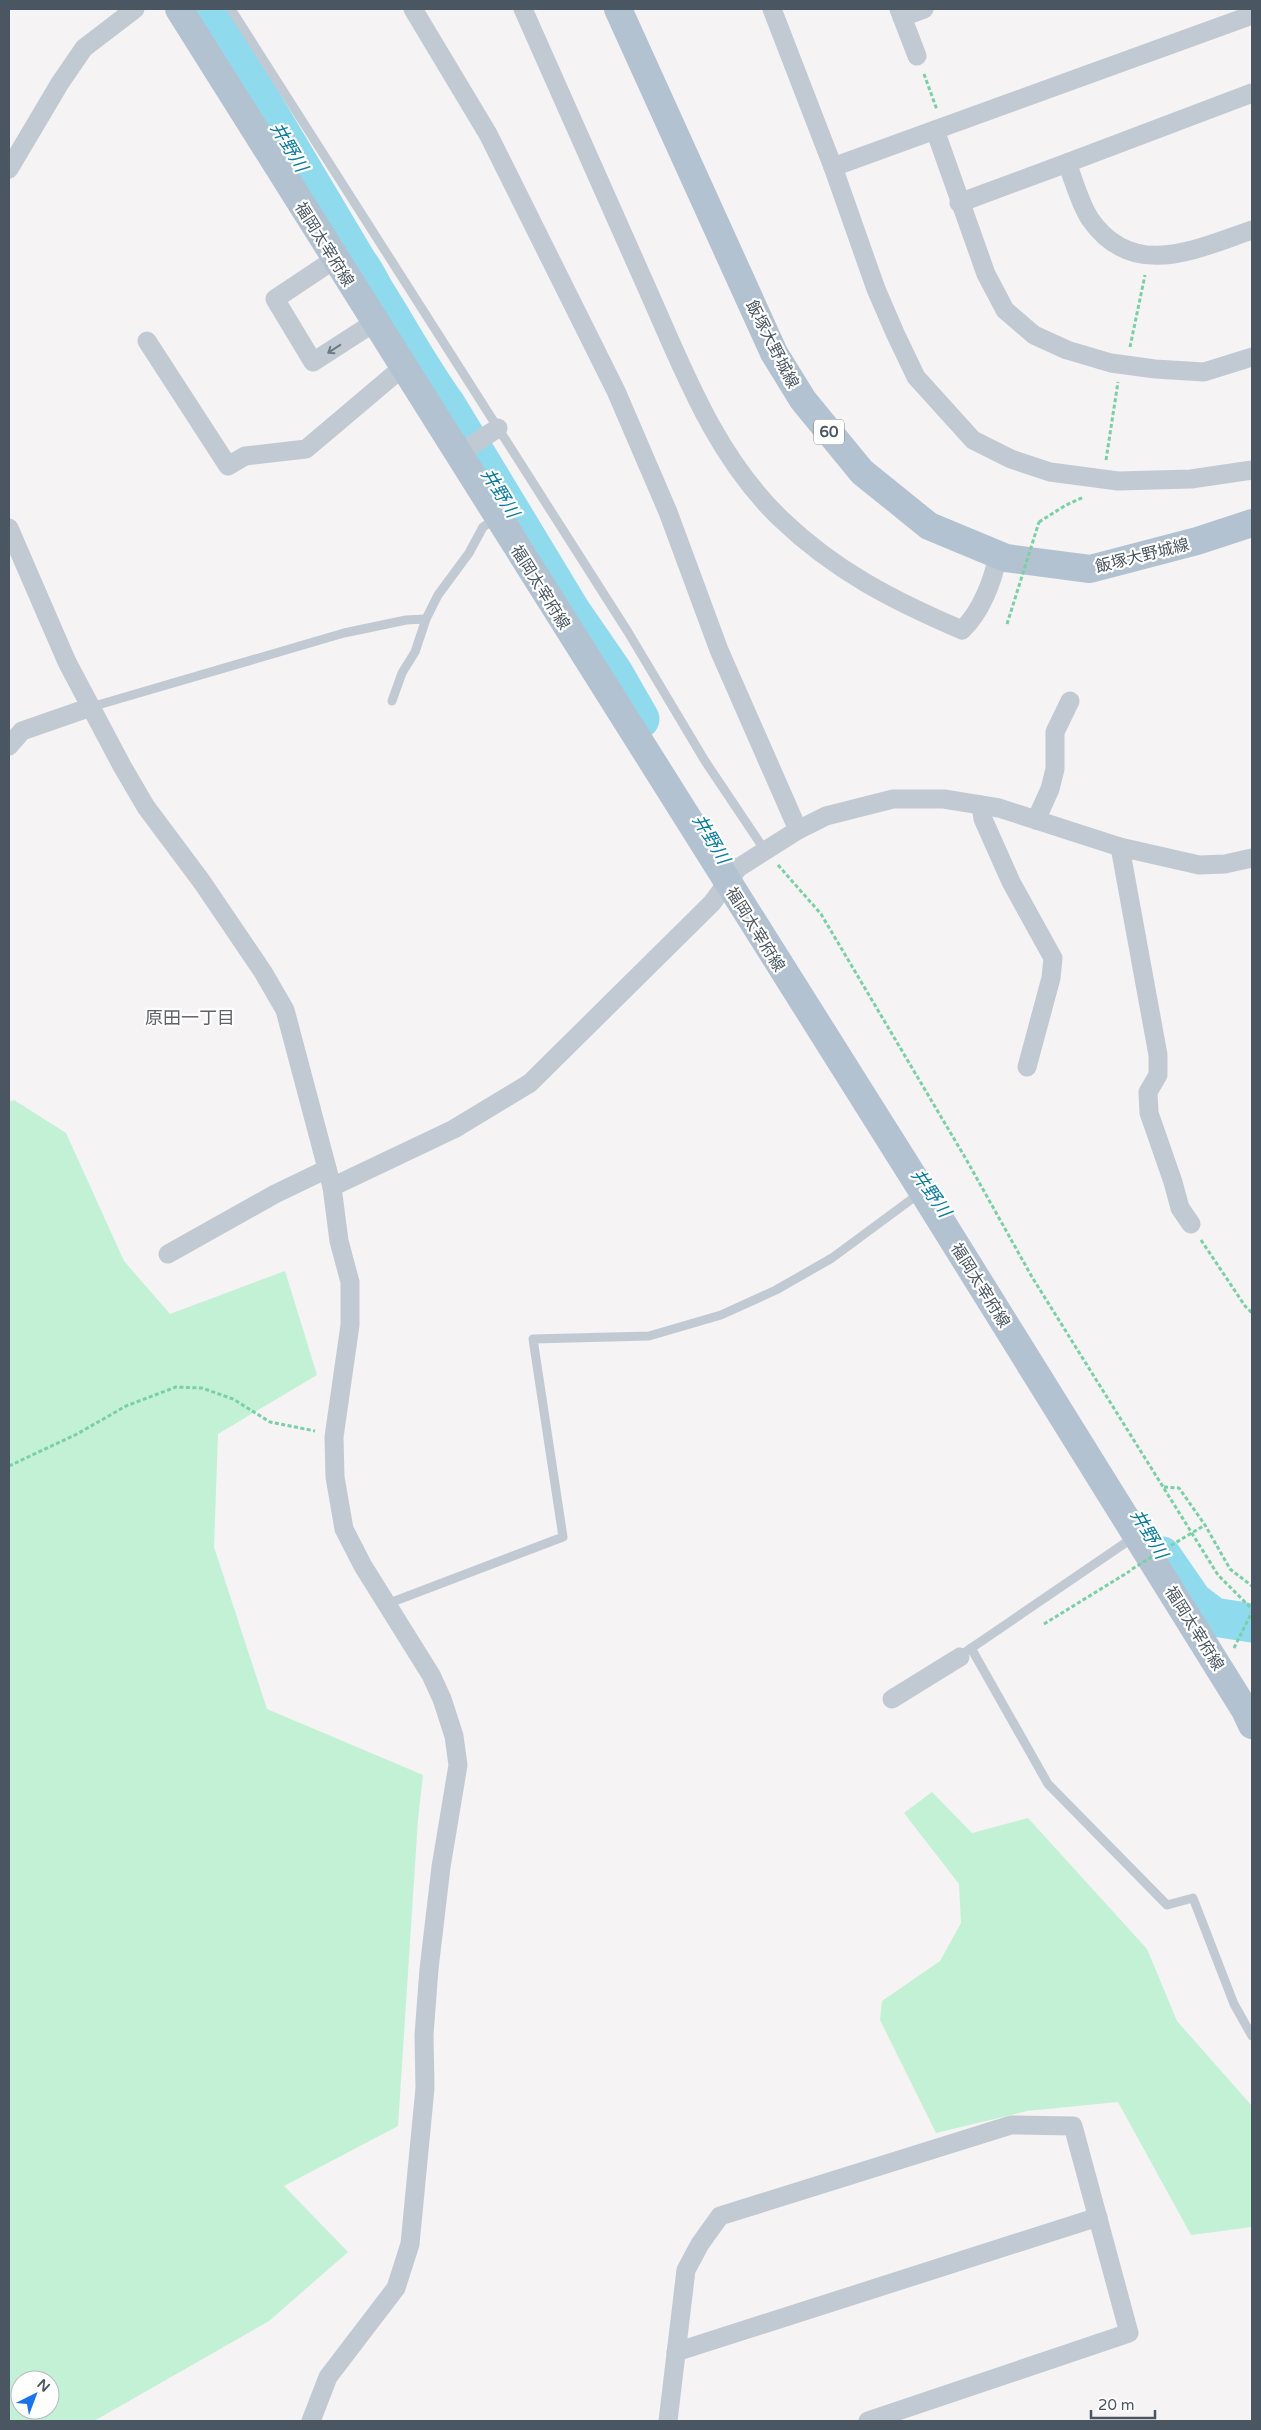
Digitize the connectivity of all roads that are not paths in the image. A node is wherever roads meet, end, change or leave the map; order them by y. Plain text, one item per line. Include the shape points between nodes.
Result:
1 (135, 9) edge
2 (178, 9) edge
3 (231, 9) edge
4 (413, 9) edge
5 (522, 9) edge
6 (618, 9) edge
7 (772, 9) edge
8 (924, 9) edge
9 (901, 13) edge
10 (1252, 15) edge
11 (917, 56) road end
12 (1252, 93) edge
13 (939, 129) junction
14 (1067, 163) junction
15 (833, 167) junction
16 (9, 169) edge
17 (960, 202) junction
18 (1252, 230) edge
19 (335, 259) junction
20 (375, 322) junction
21 (147, 341) dead end
22 (1252, 357) edge
23 (403, 367) junction
24 (498, 428) junction
25 (461, 452) junction
26 (1252, 470) edge
27 (498, 518) junction
28 (1252, 523) edge
29 (9, 528) edge
30 (998, 555) junction
31 (426, 619) junction
32 (392, 701) dead end
33 (1070, 701) dead end
34 (91, 707) junction
35 (9, 746) edge
36 (981, 805) junction
37 (1036, 820) junction
38 (798, 830) junction
39 (1120, 847) junction
40 (766, 852) junction
41 (1252, 858) edge
42 (727, 884) junction
43 (1028, 1068) dead end
44 (329, 1178) junction
45 (923, 1192) junction
46 (1191, 1224) road end
47 (168, 1254) dead end
48 (1137, 1536) junction
49 (387, 1604) junction
50 (965, 1652) junction
51 (892, 1699) dead end
52 (1252, 1724) edge
53 (1252, 2036) edge
54 (1098, 2217) junction
55 (676, 2352) junction
56 (311, 2421) edge
57 (668, 2421) edge
58 (868, 2421) edge

1 - 16 street via 84,48
2 - 19 main road, 福岡太宰府線
3 - 24 lane
4 - 38 street via 488,134 616,391 668,512 719,650
5 - 30 street via 708,423 753,488 779,518 859,581 962,630 971,621 994,574
6 - 30 main road, 飯塚大野城線 / 60 via 774,354 803,400 862,472 929,526
7 - 15 street
8 - 9 street
9 - 11 street
10 - 13 street
12 - 14 street
13 - 15 street
13 - 17 street
14 - 17 street
14 - 18 street via 1090,219 1113,244 1149,257 1186,253
15 - 26 street via 876,289 916,377 973,440 1011,459 1050,472 1118,481 1191,479
17 - 22 street via 986,274 1005,310 1034,335 1067,350 1124,365 1204,372
19 - 20 main road, 福岡太宰府線
20 -> 19 street via 313,362 275,299
20 - 23 main road, 福岡太宰府線
21 - 23 street via 228,466 245,456 306,449
23 - 25 main road, 福岡太宰府線
24 - 25 street
24 - 40 lane via 628,632 705,761
25 - 27 main road, 福岡太宰府線
27 - 31 lane via 483,527
27 - 42 main road, 福岡太宰府線
28 - 30 main road, 飯塚大野城線 / 60 via 1197,541 1090,568
29 - 34 street via 67,662
31 - 32 lane
31 - 34 lane via 344,633
33 - 37 street via 1055,732 1055,769 1050,790
34 - 35 street via 22,731
34 - 44 street via 146,807 202,882 285,1010
36 - 37 street
36 - 38 street via 944,799 893,799 826,816
36 - 43 street via 983,819 1011,882 1054,958
37 - 39 street
38 - 40 street
39 - 41 street via 1199,865
39 - 46 street via 1158,1055 1158,1074 1148,1092 1149,1113 1180,1208
40 - 42 street via 738,868
42 - 44 street via 712,903 530,1083 454,1129
42 - 45 main road, 福岡太宰府線
44 - 47 street via 275,1194
44 - 49 street via 339,1241 350,1282 350,1325 334,1437 336,1477 344,1529
45 - 48 main road, 福岡太宰府線
45 - 49 lane via 832,1258 776,1290 721,1315 649,1336 533,1339 563,1537
48 - 50 lane
48 - 52 main road, 福岡太宰府線
49 - 56 street via 431,1675 442,1699 454,1736 458,1766 441,1867 429,1970 424,2035 425,2088 410,2244 396,2288 328,2377
50 - 51 street
50 - 53 lane via 1048,1784 1167,1905 1193,1898 1234,2004
54 - 55 street
54 - 55 street via 1073,2126 1011,2125 720,2216 686,2270
54 - 58 street via 1129,2333
55 - 57 street

